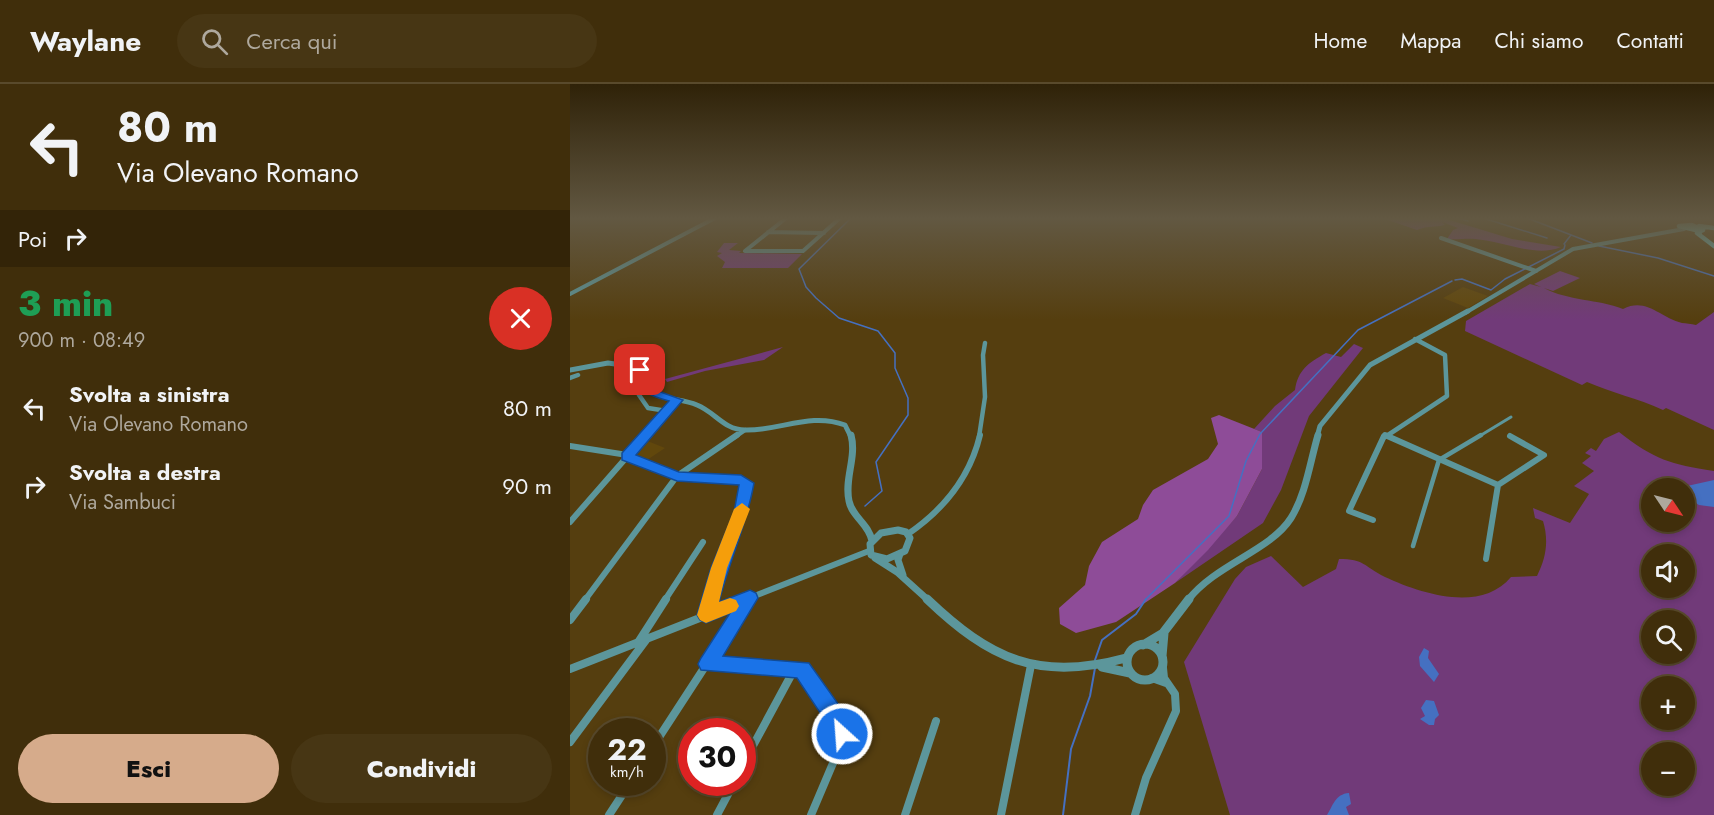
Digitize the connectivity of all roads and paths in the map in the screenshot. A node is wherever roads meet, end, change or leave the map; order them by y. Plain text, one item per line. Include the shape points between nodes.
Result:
1 (650, 252) edge
2 (1481, 252) edge
3 (1569, 252) edge
4 (1536, 271) junction
5 (570, 294) edge
6 (1415, 339) junction
7 (985, 343) dead end
8 (570, 370) edge
9 (578, 375) dead end
10 (570, 378) edge
11 (644, 383) junction
12 (631, 388) dead end
13 (639, 395) dead end
14 (677, 400) junction
15 (667, 411) junction
16 (1511, 417) dead end
17 (745, 430) junction
18 (1384, 436) junction
19 (1510, 436) dead end
20 (571, 447) edge
21 (627, 456) junction
22 (1439, 460) junction
23 (677, 476) junction
24 (1498, 485) junction
25 (1373, 520) dead end
26 (570, 522) edge
27 (867, 527) junction
28 (888, 531) junction
29 (908, 534) junction
30 (872, 541) junction
31 (703, 542) dead end
32 (1413, 546) dead end
33 (869, 551) junction
34 (900, 554) junction
35 (875, 558) junction
36 (1486, 559) dead end
37 (903, 576) junction
38 (750, 598) junction
39 (706, 615) junction
40 (570, 620) edge
41 (1166, 629) junction
42 (643, 640) junction
43 (1143, 645) junction
44 (1162, 656) junction
45 (1126, 658) junction
46 (708, 664) junction
47 (1031, 665) junction
48 (1101, 667) junction
49 (795, 668) junction
50 (1162, 668) junction
51 (570, 669) edge
52 (1131, 674) junction
53 (1152, 678) junction
54 (1169, 686) junction
55 (936, 721) dead end
56 (666, 727) edge
57 (756, 740) edge
58 (570, 742) edge
59 (621, 796) edge
60 (727, 796) edge
61 (609, 815) edge
62 (717, 815) edge
63 (811, 815) edge
64 (905, 815) edge
65 (1001, 815) edge
66 (1135, 815) edge

1 - 5 street
2 - 4 street
3 - 4 street
4 - 6 street
6 - 18 street via 1445,354 1447,396
6 - 41 street via 1370,364 1325,417 1300,501 1286,525 1213,574
7 - 29 street via 981,359 985,395 971,463 925,522
8 - 11 street via 596,364 624,364 640,370
9 - 10 street
11 - 12 street
11 - 14 street via 654,393
13 - 15 street via 648,408
14 - 15 street
14 - 17 street via 702,407 723,425
15 - 21 street
16 - 22 street
17 - 23 street
17 - 27 street via 815,419 845,425 852,439 848,499 855,515
18 - 22 street
18 - 25 street via 1349,511
19 - 24 street via 1545,455
20 - 21 street
21 - 23 street
21 - 26 street
22 - 24 street
22 - 32 street
23 - 39 street via 747,483
23 - 40 street
24 - 36 street
27 - 28 street
27 - 30 street
28 - 29 street via 902,530
28 - 30 street
29 - 34 street via 910,542
30 - 33 street
31 - 42 street
33 - 35 street
33 - 38 street
34 - 35 street
34 - 37 street
35 - 37 street
37 - 47 street via 970,638 993,652
38 - 39 street
38 - 46 street
39 - 42 street
41 - 43 street
41 - 44 street
42 - 51 street
42 - 58 street
43 - 44 street via 1155,648
43 - 45 street via 1132,649
44 - 50 street
45 - 48 street
45 - 52 street
46 - 49 street
46 - 56 street
47 - 48 street
47 - 65 street
48 - 52 street
49 - 57 street
49 - 63 street via 807,673 841,730 839,748
50 - 53 street
50 - 54 street
52 - 53 street via 1141,679
53 - 54 street
54 - 66 street via 1177,699 1176,711 1146,778
55 - 64 street
59 - 61 street
60 - 62 street

